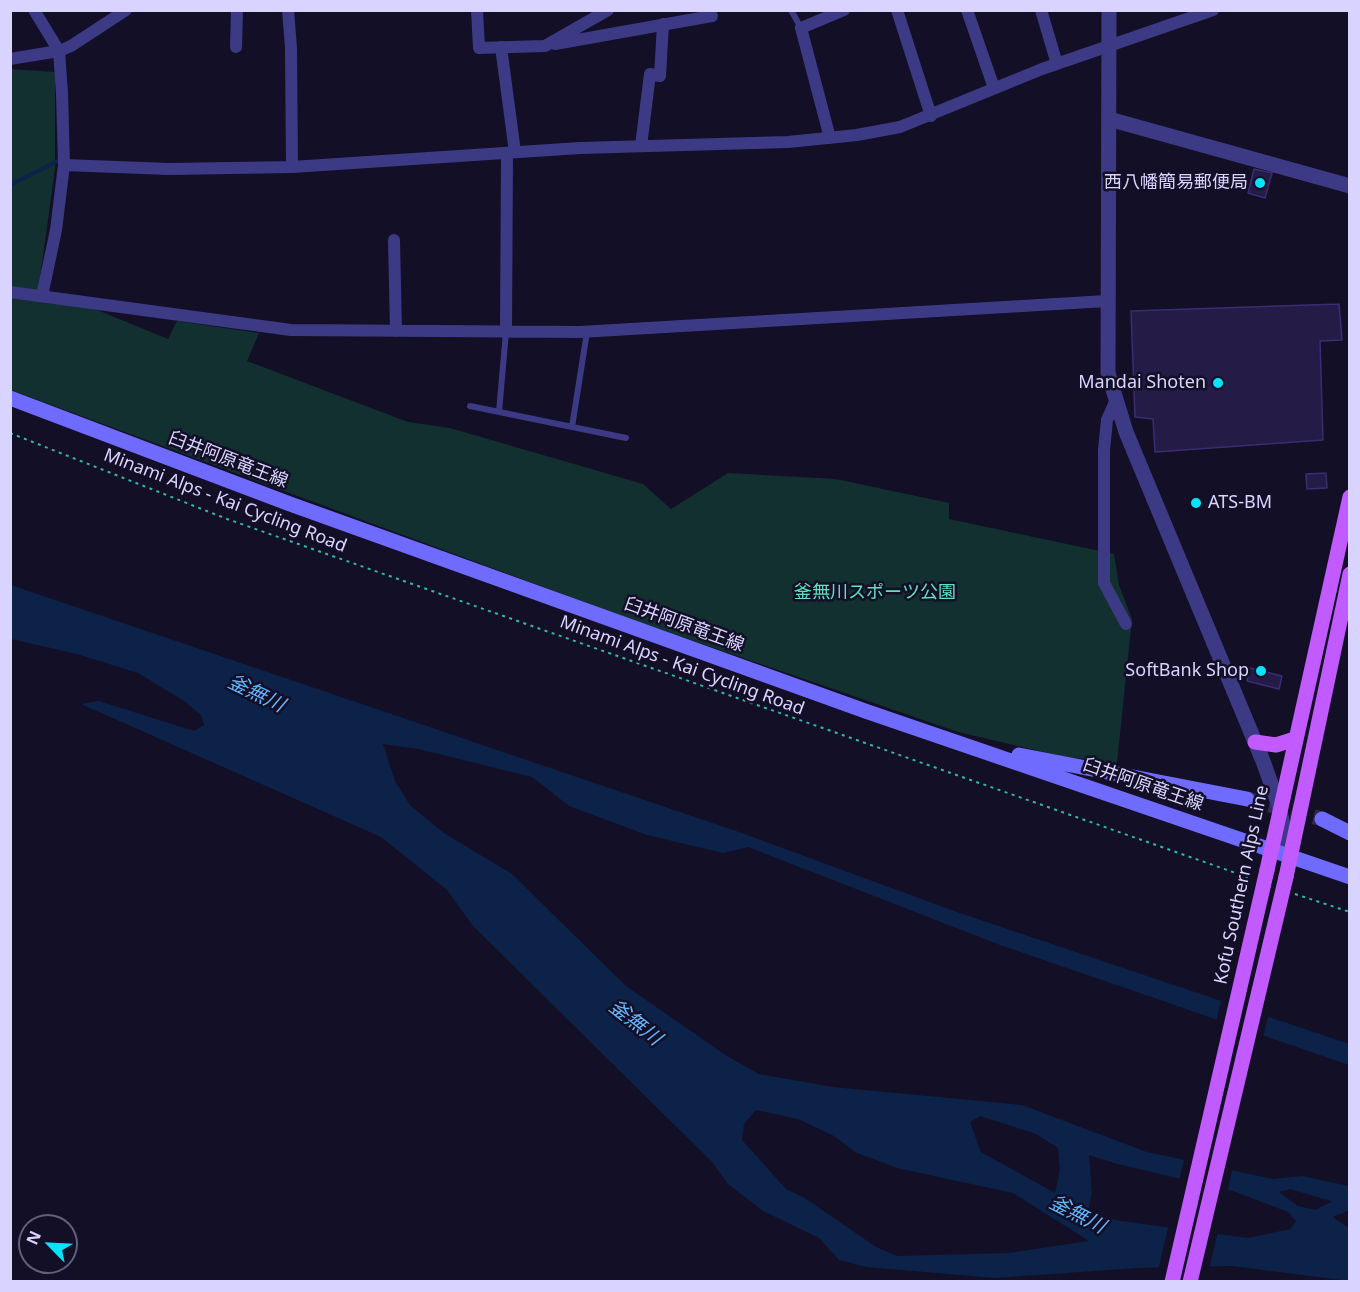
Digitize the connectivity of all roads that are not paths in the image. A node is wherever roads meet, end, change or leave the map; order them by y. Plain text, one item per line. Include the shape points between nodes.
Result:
1 (34, 10) edge
2 (126, 10) edge
3 (237, 10) edge
4 (288, 10) edge
5 (477, 10) edge
6 (608, 10) edge
7 (791, 10) edge
8 (844, 10) edge
9 (897, 10) edge
10 (967, 10) edge
11 (1041, 10) edge
12 (1109, 10) edge
13 (1213, 10) edge
14 (693, 15) edge
15 (712, 15) dead end
16 (663, 24) junction
17 (801, 28) junction
18 (545, 46) junction
19 (236, 47) dead end
20 (501, 47) junction
21 (1108, 47) junction
22 (59, 51) junction
23 (10, 59) edge
24 (1057, 64) junction
25 (994, 88) junction
26 (931, 116) junction
27 (1109, 119) junction
28 (830, 138) junction
29 (640, 146) junction
30 (511, 152) junction
31 (64, 165) junction
32 (292, 166) junction
33 (1350, 186) edge
34 (394, 240) dead end
35 (10, 292) edge
36 (42, 296) junction
37 (1107, 301) junction
38 (396, 331) junction
39 (506, 332) junction
40 (587, 332) junction
41 (10, 398) edge
42 (1115, 402) junction
43 (470, 406) dead end
44 (499, 412) junction
45 (572, 427) junction
46 (626, 438) dead end
47 (1350, 497) edge
48 (1350, 574) edge
49 (1126, 624) dead end
50 (1295, 739) junction
51 (1255, 742) junction
52 (987, 751) junction
53 (1247, 799) tunnel mouth
54 (1279, 806) junction
55 (1322, 819) tunnel mouth
56 (1350, 833) edge
57 (1270, 850) junction
58 (1290, 857) junction
59 (1350, 877) edge
60 (1172, 1281) edge
61 (1190, 1281) edge

1 - 22 street
2 - 22 street
3 - 19 street
4 - 32 street
5 - 20 street via 479,48
6 - 18 street
7 - 17 lane
8 - 17 street
9 - 26 street
10 - 25 street
11 - 24 street
12 - 21 street
13 - 21 street
14 - 15 street
14 - 16 street
16 - 18 street
16 - 29 street via 660,76 650,74
17 - 28 street
18 - 20 street
20 - 30 street
21 - 24 street
21 - 27 street
22 - 23 street
22 - 31 street
24 - 25 street
25 - 26 street
26 - 28 street via 900,127
27 - 33 street
27 - 37 street
28 - 29 street
29 - 30 street
30 - 32 street
30 - 39 street
31 - 32 street via 169,169
31 - 36 street
34 - 38 street
35 - 36 street
36 - 38 street via 291,330
37 - 40 street
37 - 42 street via 1108,373
38 - 39 street
39 - 40 street
39 - 44 lane
40 - 45 lane
41 - 52 main road, 臼井阿原竜王線 via 425,553
42 - 49 street via 1107,420 1104,450 1104,583
42 - 51 street
43 - 44 lane
44 - 45 lane
45 - 46 lane
47 - 50 main road, Kofu Southern Alps Line
48 - 58 main road
50 - 51 main road via 1276,745
50 - 54 main road, Kofu Southern Alps Line
51 - 54 street
52 - 53 main road
52 - 57 main road, 臼井阿原竜王線
54 - 57 main road, Kofu Southern Alps Line
54 - 58 street
55 - 56 main road
57 - 58 main road, 臼井阿原竜王線
57 - 60 main road, Kofu Southern Alps Line, bridge
58 - 59 main road, 臼井阿原竜王線
58 - 61 main road, bridge

